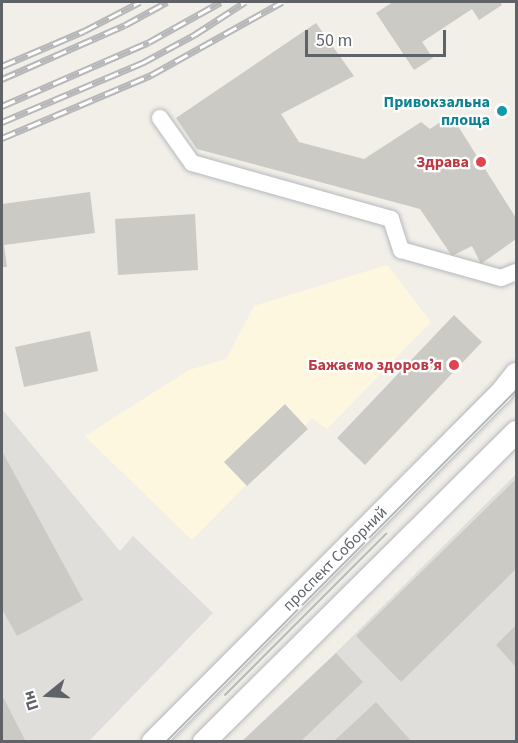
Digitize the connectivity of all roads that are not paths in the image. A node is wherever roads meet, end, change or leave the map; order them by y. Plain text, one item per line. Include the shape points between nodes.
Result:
1 (159, 118) dead end
2 (516, 272) edge
3 (516, 374) edge
4 (516, 432) edge
5 (153, 741) edge
6 (204, 741) edge

1 - 2 street via 192,163 391,219 401,250 501,278
3 - 5 main road, проспект Соборний
4 - 6 main road

